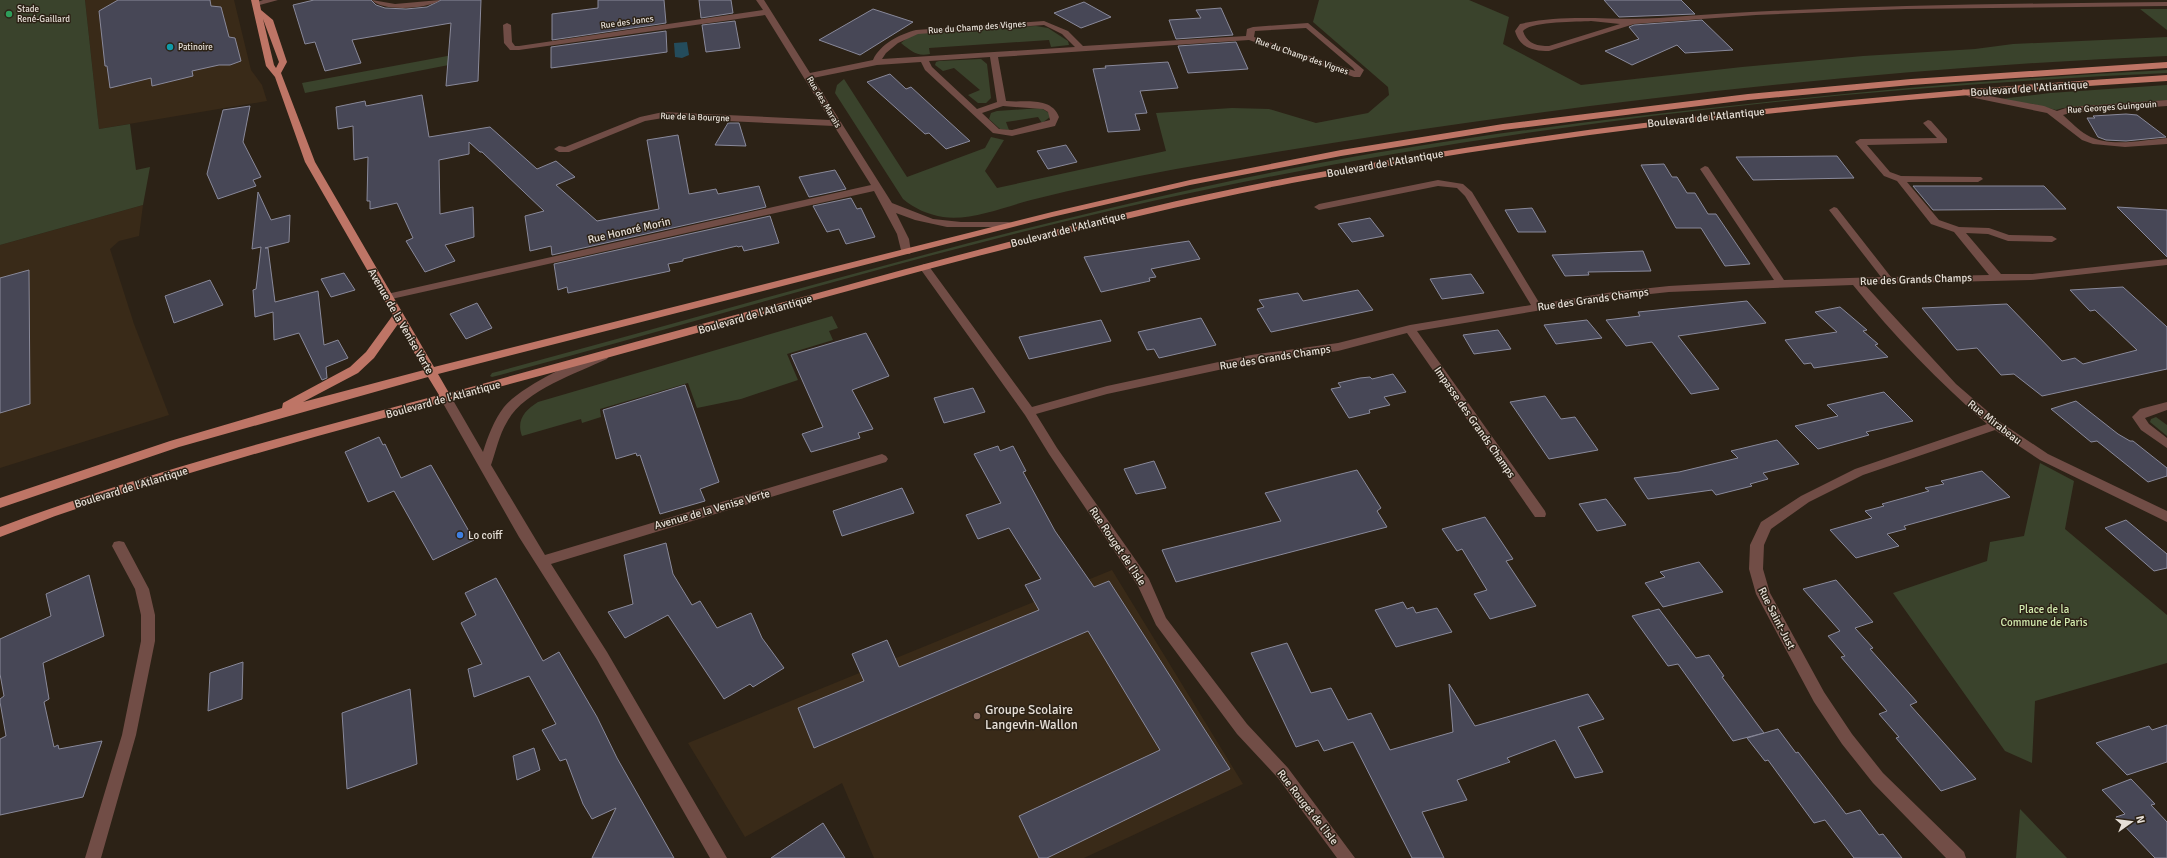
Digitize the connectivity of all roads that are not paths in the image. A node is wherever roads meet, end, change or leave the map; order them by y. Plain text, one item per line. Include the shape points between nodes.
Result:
1 (274, 0) edge
2 (376, 0) edge
3 (436, 0) edge
4 (760, 0) edge
5 (2167, 4) edge
6 (257, 5) edge
7 (768, 12) junction
8 (1633, 22) junction
9 (507, 25) dead end
10 (1250, 38) junction
11 (1080, 49) junction
12 (994, 55) junction
13 (924, 60) junction
14 (877, 62) junction
15 (2167, 65) edge
16 (278, 72) junction
17 (808, 76) junction
18 (2167, 78) edge
19 (1963, 92) junction
20 (1002, 103) junction
21 (2167, 103) edge
22 (977, 112) junction
23 (2058, 114) junction
24 (837, 123) junction
25 (1928, 123) dead end
26 (2167, 141) edge
27 (559, 149) dead end
28 (1705, 169) dead end
29 (1900, 179) junction
30 (1978, 179) dead end
31 (877, 187) junction
32 (888, 205) junction
33 (1319, 207) dead end
34 (1834, 210) dead end
35 (1008, 225) junction
36 (1958, 230) junction
37 (2052, 239) dead end
38 (906, 252) junction
39 (2167, 262) edge
40 (924, 267) junction
41 (1997, 278) junction
42 (1856, 281) junction
43 (1889, 281) junction
44 (1781, 282) junction
45 (387, 297) junction
46 (1537, 307) junction
47 (398, 316) junction
48 (1410, 329) junction
49 (603, 356) junction
50 (431, 372) junction
51 (446, 398) junction
52 (2167, 406) edge
53 (1029, 412) junction
54 (272, 415) junction
55 (1996, 425) junction
56 (2167, 444) edge
57 (882, 459) dead end
58 (485, 466) junction
59 (0, 503) edge
60 (1540, 514) dead end
61 (2167, 517) edge
62 (0, 532) edge
63 (119, 546) dead end
64 (542, 561) junction
65 (93, 858) edge
66 (719, 858) edge
67 (1347, 858) edge
68 (1958, 858) edge

1 - 6 street
2 - 3 street via 383,5 391,6
4 - 7 street, Rue des Marais
5 - 8 street via 1891,7
6 - 16 main road, Avenue de la Venise Verte via 270,66
6 - 16 main road, Avenue de la Venise Verte via 269,20 283,62
7 - 9 street, Rue des Joncs via 519,48 513,48 508,43
7 - 17 street, Rue des Marais
8 - 8 street via 1546,50 1527,46 1520,38 1519,32 1523,26 1542,22 1591,19
10 - 10 street, Rue du Champ des Vignes via 1357,75 1359,74 1360,70 1308,25 1253,29 1250,31
10 - 11 street, Rue du Champ des Vignes
11 - 12 street, Rue du Champ des Vignes
11 - 14 street, Rue du Champ des Vignes via 1075,40 1048,24 984,26 912,32 882,52
12 - 13 street, Rue du Champ des Vignes
12 - 20 street
13 - 14 street, Rue du Champ des Vignes
13 - 22 street via 928,68
14 - 17 street, Rue du Champ des Vignes
15 - 35 main road, Boulevard de l'Atlantique via 1823,90 1515,125 1255,169
16 - 45 main road, Avenue de la Venise Verte via 310,162
17 - 24 street, Rue des Marais
18 - 19 main road, Boulevard de l'Atlantique
19 - 23 street, Rue Georges Guingouin via 1988,101 2044,109
19 - 40 main road, Boulevard de l'Atlantique via 1663,122 1412,158 1244,189 1158,208
20 - 22 street
20 - 22 street via 1046,106 1053,111 1054,122 1006,134 996,131
21 - 23 street, Rue Georges Guingouin via 2069,110
23 - 26 street, Rue Georges Guingouin via 2085,138 2099,143
24 - 27 street, Rue de la Bourgne via 663,115 643,119 566,150
24 - 31 street, Rue des Marais
25 - 29 street via 1944,141 1860,142 1887,174
28 - 44 street
29 - 30 street
29 - 36 street via 1935,222
31 - 32 street, Rue des Marais
31 - 45 street, Rue Honoré Morin
32 - 35 street via 907,215 937,224
32 - 38 street, Rue des Marais via 894,221 905,237
33 - 46 street via 1438,183 1460,186 1469,194
34 - 43 street
35 - 38 main road, Boulevard de l'Atlantique
36 - 37 street via 1989,231 2008,238
36 - 41 street
38 - 50 main road, Boulevard de l'Atlantique
39 - 41 street, Rue des Grands Champs
40 - 49 main road, Boulevard de l'Atlantique
40 - 53 street, Rue Rouget de l'Isle
41 - 43 street, Rue des Grands Champs
42 - 43 street, Rue des Grands Champs
42 - 44 street, Rue des Grands Champs
42 - 55 street, Rue Mirabeau via 1952,387
44 - 46 street, Rue des Grands Champs via 1656,290
45 - 47 main road, Avenue de la Venise Verte
46 - 48 street, Rue des Grands Champs
47 - 50 main road, Avenue de la Venise Verte
47 - 54 main road via 370,355 354,370
48 - 53 street, Rue des Grands Champs via 1338,347 1251,359 1107,390
48 - 60 street, Impasse des Grands Champs
49 - 51 main road, Boulevard de l'Atlantique
49 - 58 street via 536,389 516,403 502,420
50 - 51 main road, Avenue de la Venise Verte
50 - 54 main road, Boulevard de l'Atlantique
51 - 58 street, Avenue de la Venise Verte
51 - 62 main road, Boulevard de l'Atlantique via 148,481 63,508
52 - 56 street via 2144,412 2138,418 2145,427
53 - 67 street, Rue Rouget de l'Isle via 1144,583 1161,620 1242,729 1282,773
54 - 59 main road, Boulevard de l'Atlantique via 196,436
55 - 61 street, Rue Mirabeau via 2044,457
55 - 68 street, Rue Saint-Just via 1859,472 1805,499 1766,526 1757,544 1756,569 1763,594 1819,697 1847,739 1878,778
57 - 64 street, Avenue de la Venise Verte
58 - 64 street, Avenue de la Venise Verte
63 - 65 street via 142,589 148,615 148,641 129,734
64 - 66 street, Avenue de la Venise Verte via 602,656

